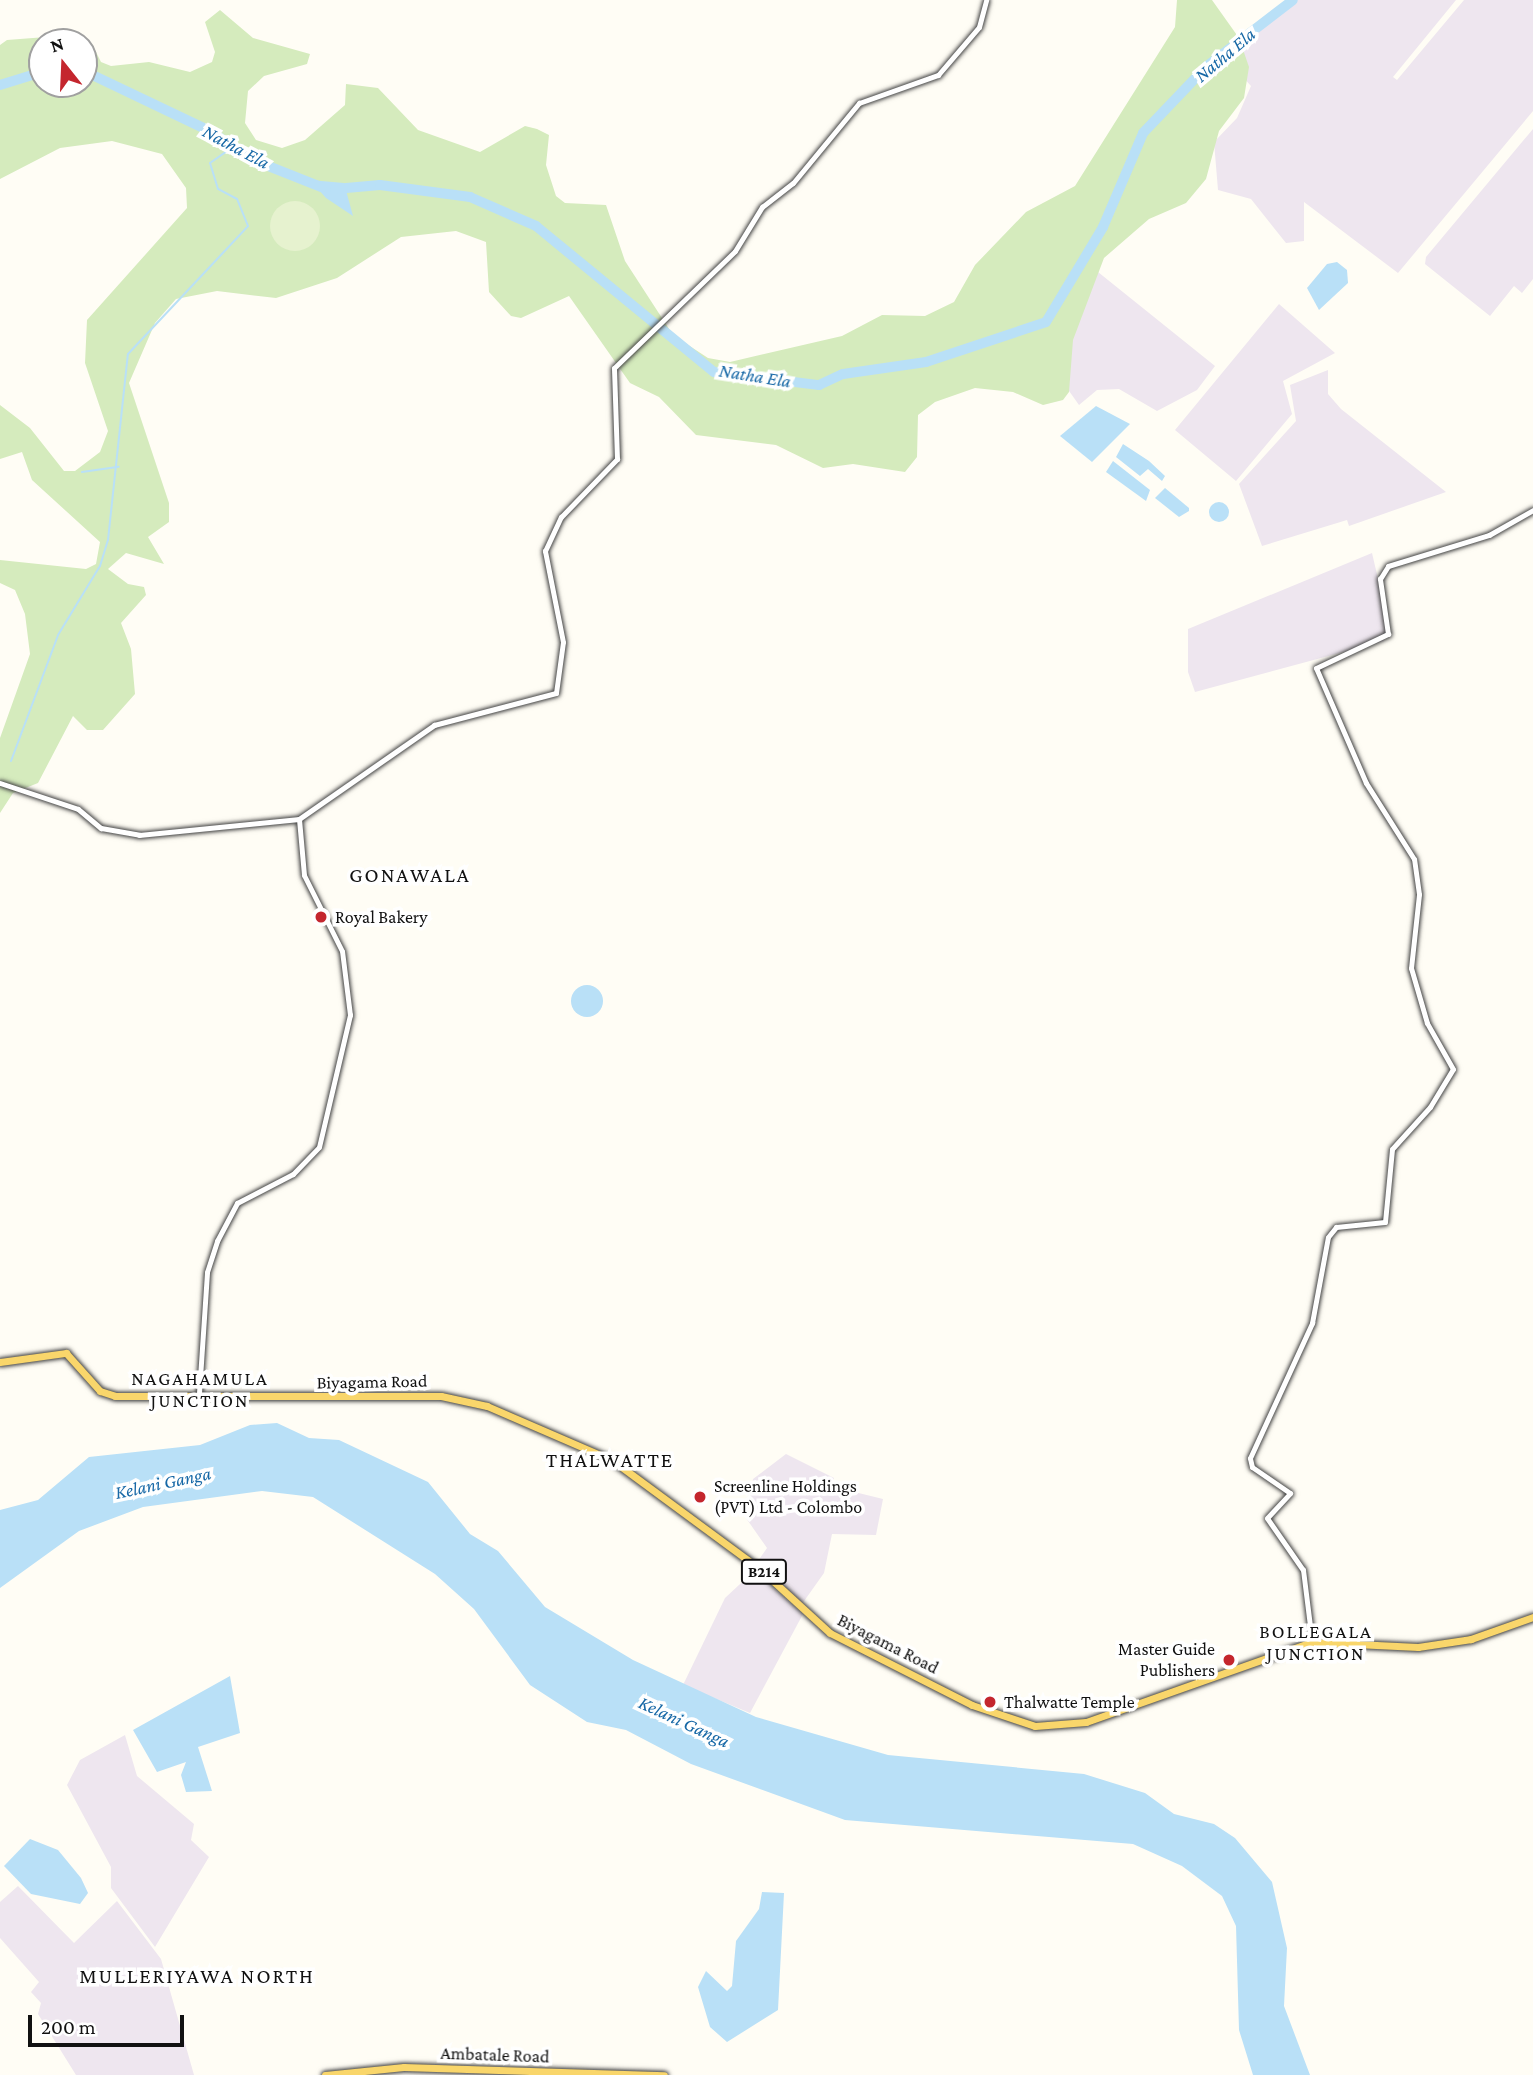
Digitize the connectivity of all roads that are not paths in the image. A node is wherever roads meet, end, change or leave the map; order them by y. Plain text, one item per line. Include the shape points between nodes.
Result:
1 (986, 0) edge
2 (1533, 510) edge
3 (0, 783) edge
4 (299, 820) junction
5 (0, 1362) edge
6 (199, 1393) junction
7 (1533, 1618) edge
8 (1312, 1642) junction
9 (325, 2075) edge
10 (664, 2075) edge

1 - 4 street via 979,27 938,75 916,87 863,99 793,183 762,207 735,251 658,320 612,373 620,437 615,464 561,517 545,551 563,642 556,693 434,725
2 - 8 street via 1489,534 1388,566 1380,579 1388,634 1316,668 1366,783 1414,859 1419,894 1411,968 1427,1023 1453,1069 1430,1107 1392,1149 1385,1222 1336,1227 1328,1237 1312,1323 1250,1458 1252,1467 1290,1493 1267,1518 1302,1566
3 - 4 street via 61,802 101,828 147,836
4 - 6 street via 304,875 342,951 350,1015 319,1147 293,1174 237,1203 217,1241 206,1272
5 - 6 main road, Biyagama Road / B214 via 57,1351 71,1356 106,1395
6 - 8 main road, Biyagama Road / B214 via 290,1400 441,1396 517,1418 612,1460 761,1570 830,1633 972,1705 1035,1726 1086,1722
7 - 8 main road, Biyagama Road / B214 via 1471,1639 1418,1647
9 - 10 main road, Ambatale Road via 404,2067

